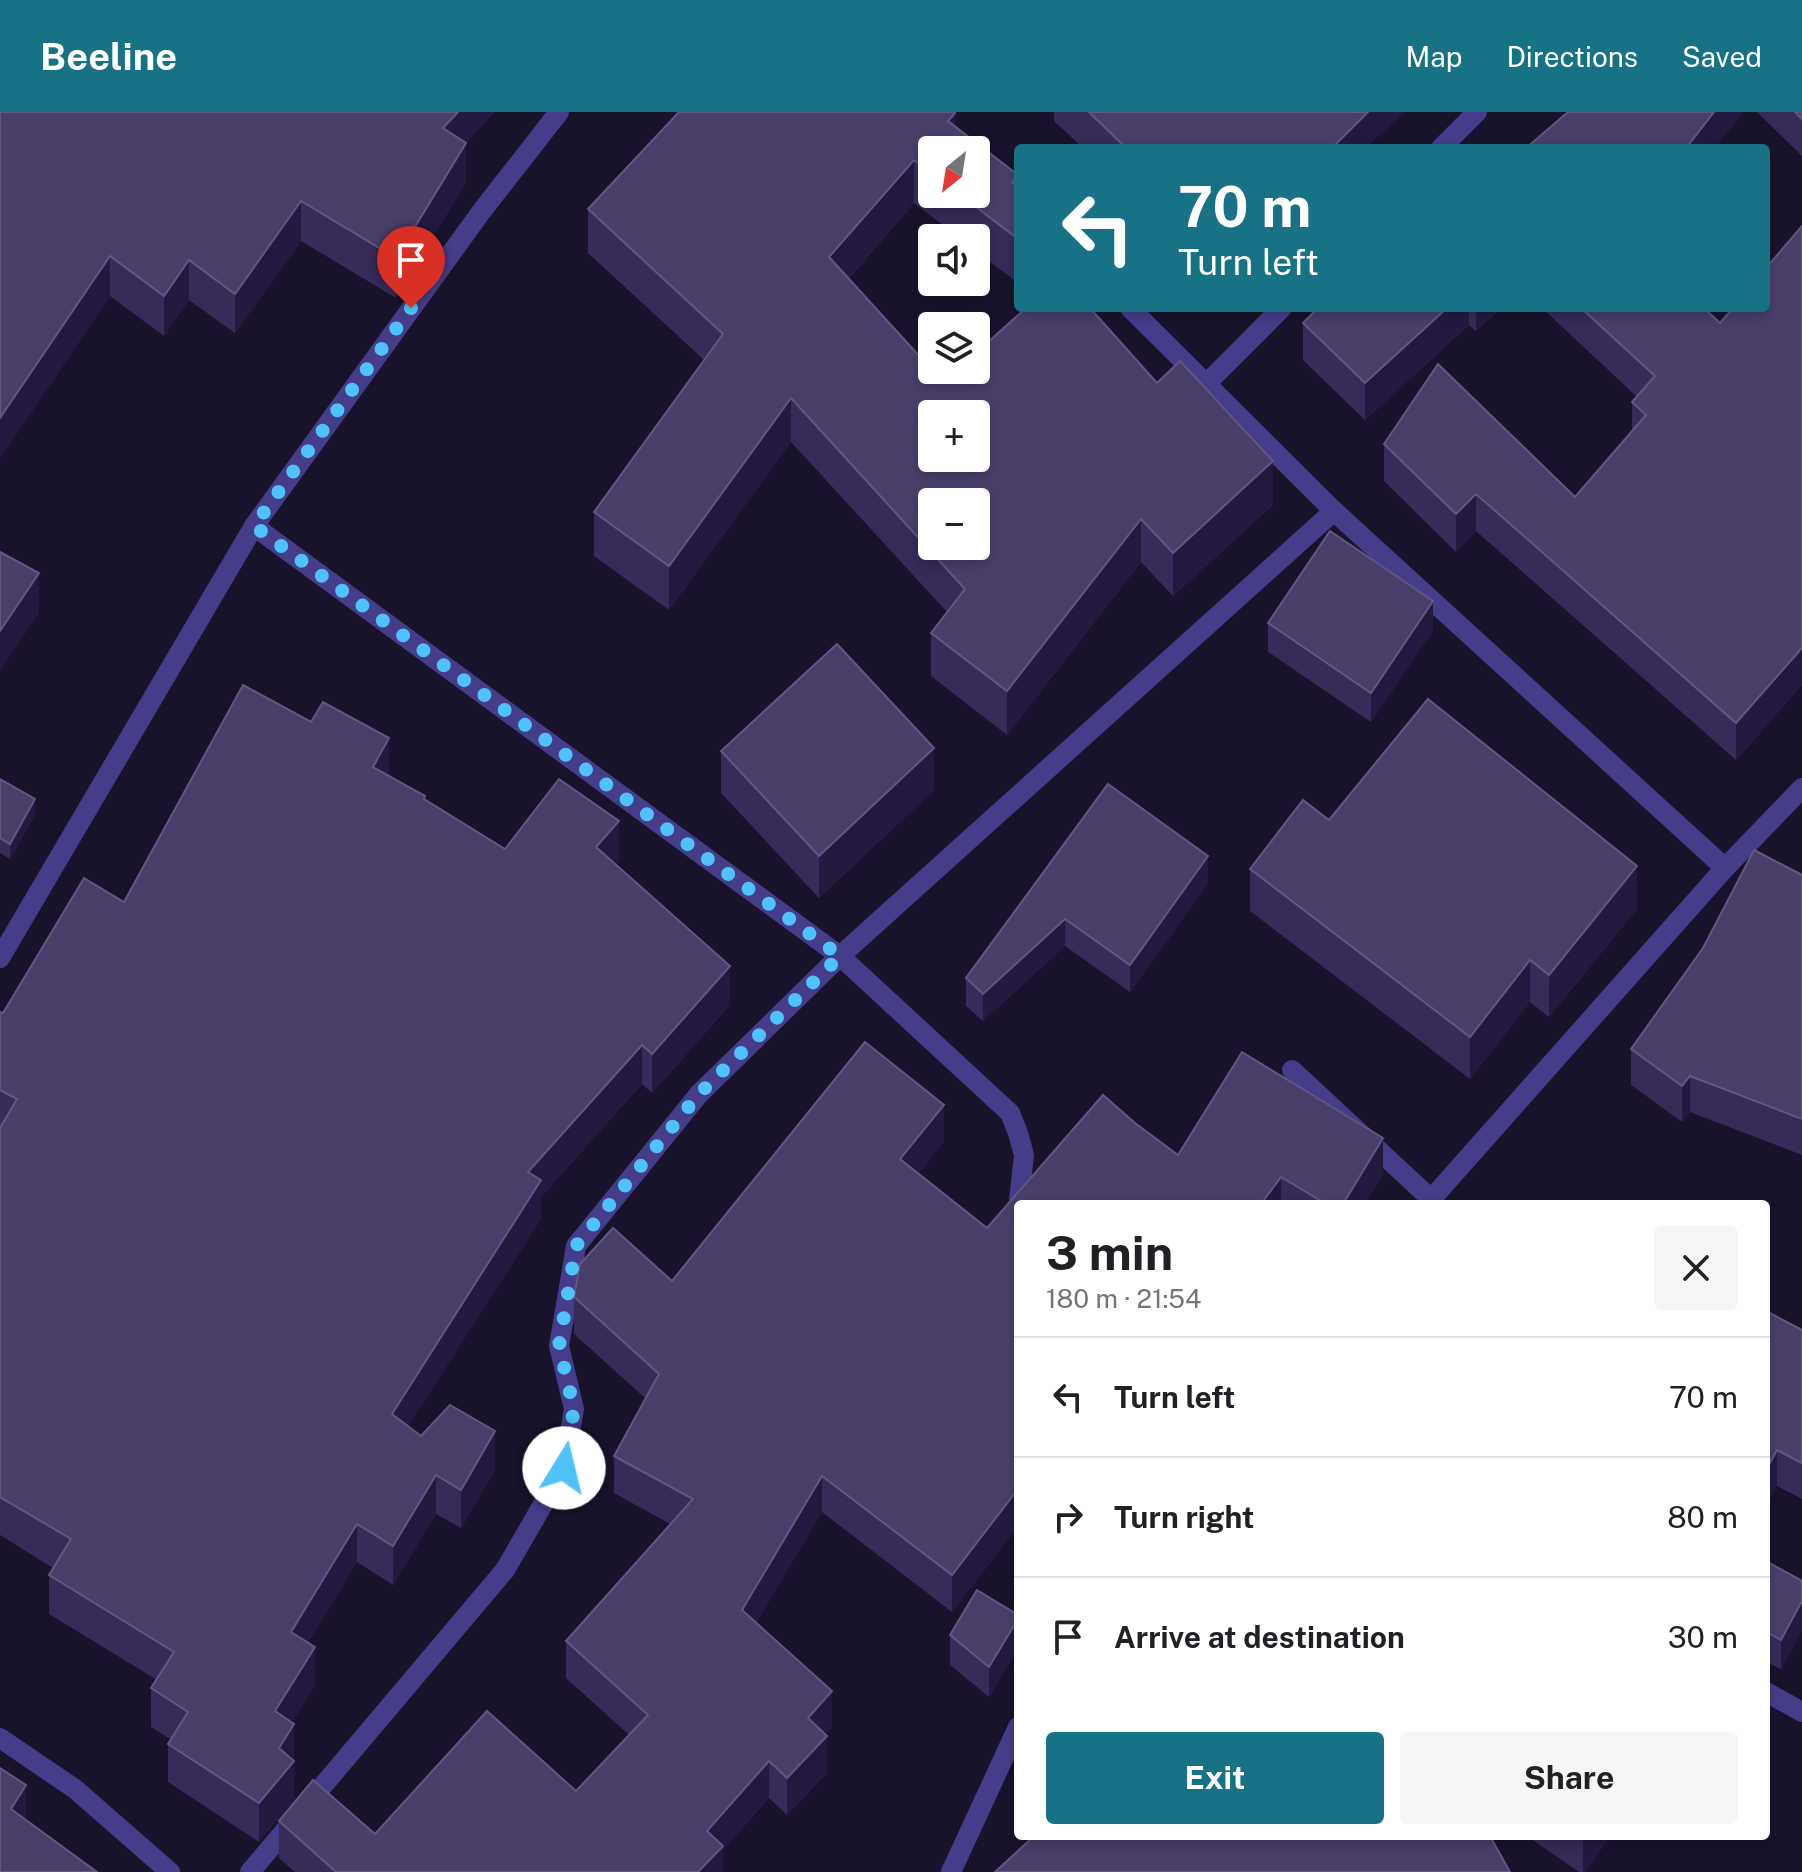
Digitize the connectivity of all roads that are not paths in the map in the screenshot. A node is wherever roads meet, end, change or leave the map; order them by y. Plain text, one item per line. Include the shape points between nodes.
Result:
1 (559, 112) edge
2 (1477, 112) edge
3 (1445, 144) edge
4 (1134, 312) edge
5 (1278, 312) edge
6 (1207, 383) junction
7 (1334, 511) junction
8 (254, 526) junction
9 (1802, 788) edge
10 (1725, 868) junction
11 (840, 956) junction
12 (0, 958) edge
13 (1292, 1070) dead end
14 (1019, 1200) edge
15 (1427, 1200) edge
16 (1431, 1200) edge
17 (1770, 1694) edge
18 (1802, 1712) edge
19 (1014, 1736) edge
20 (0, 1738) edge
21 (170, 1872) edge
22 (250, 1872) edge
23 (951, 1872) edge

1 - 8 street
2 - 3 street
4 - 6 street
5 - 6 street
6 - 7 street
7 - 10 street
7 - 11 street
8 - 11 street
8 - 12 street
9 - 10 street
10 - 16 street
11 - 14 street via 1010,1113 1024,1155
11 - 22 street via 699,1094 576,1246 559,1346 574,1409 564,1468 505,1570
13 - 15 street
17 - 18 street
19 - 23 street
20 - 21 street via 75,1789

